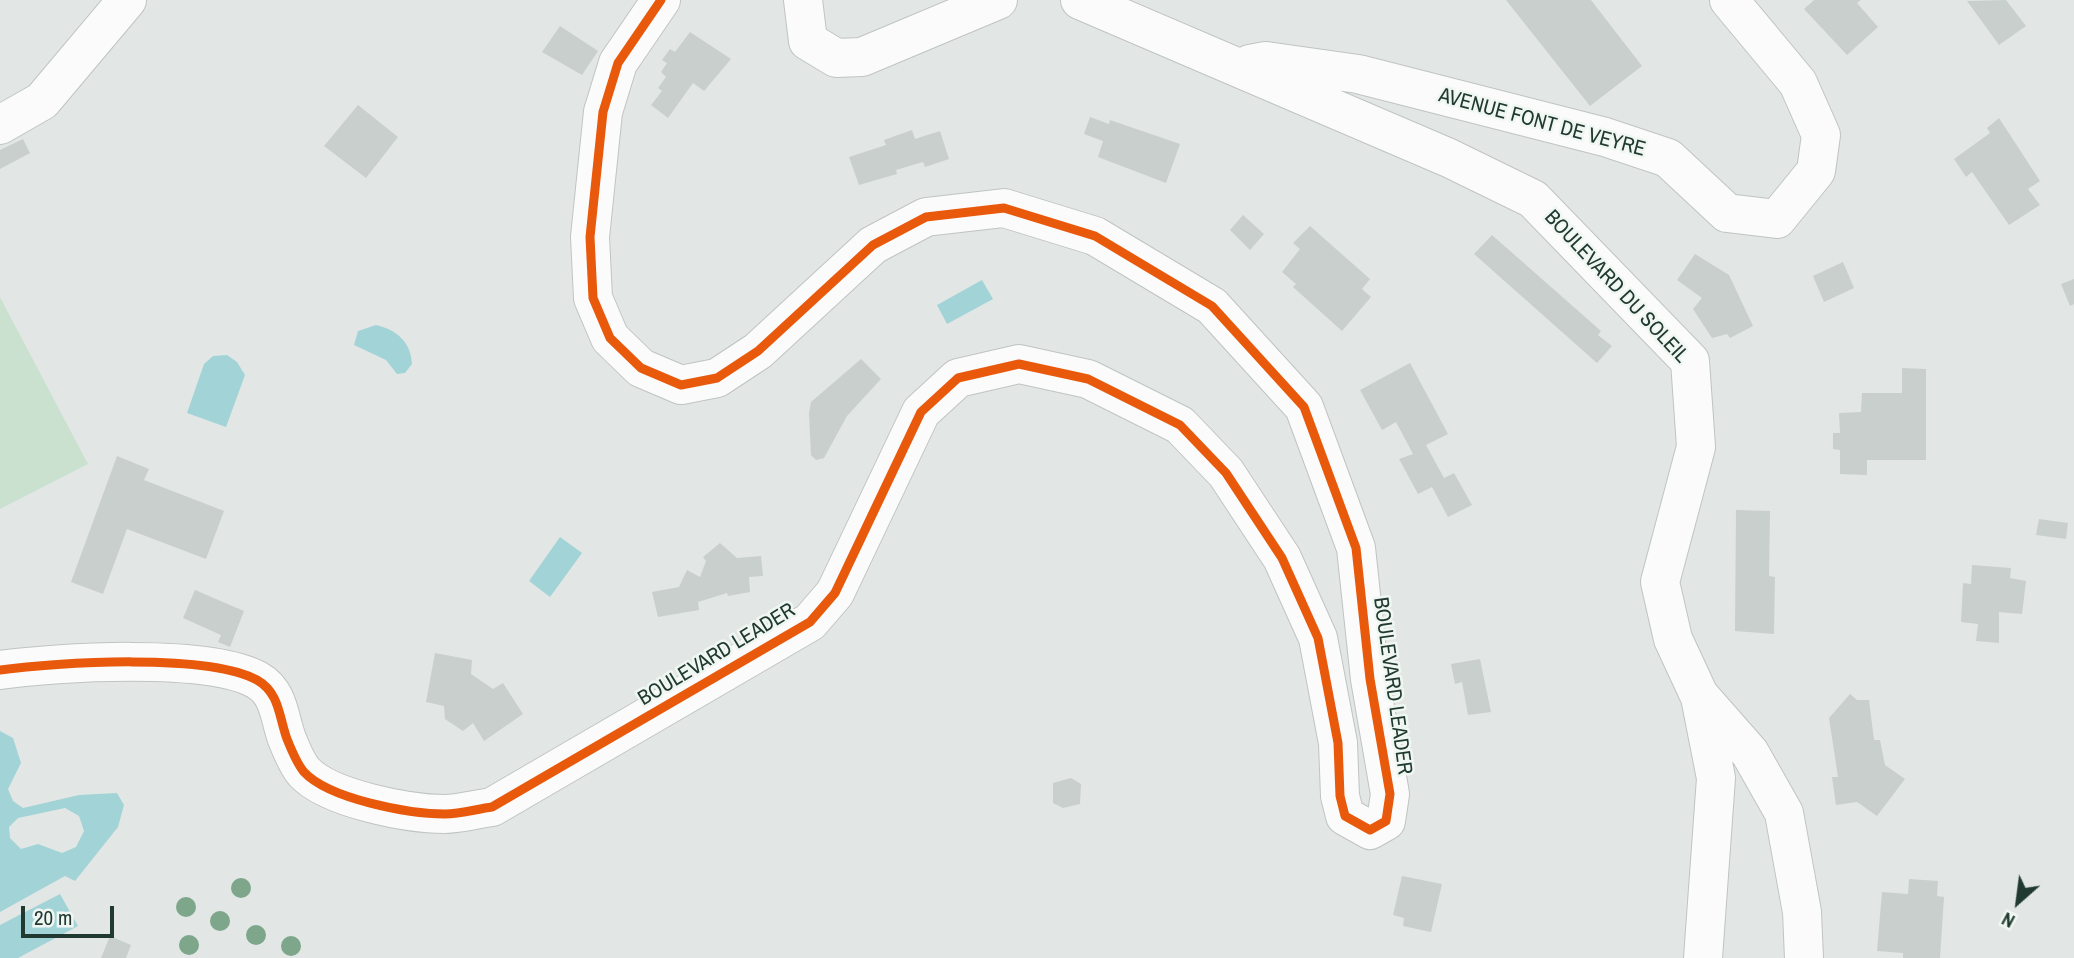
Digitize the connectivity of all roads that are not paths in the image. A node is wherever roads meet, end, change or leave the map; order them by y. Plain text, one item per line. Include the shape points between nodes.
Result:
1 (127, 0) edge
2 (661, 0) edge
3 (803, 0) edge
4 (998, 0) edge
5 (1080, 0) edge
6 (1730, 0) edge
7 (1236, 66) junction
8 (0, 125) edge
9 (0, 670) edge
10 (1699, 695) junction
11 (1703, 958) edge
12 (1804, 958) edge

1 - 8 street via 42,101
2 - 9 street, BOULEVARD LEADER via 618,62 603,111 590,237 593,298 610,338 640,368 681,386 717,379 758,351 873,245 926,217 1004,208 1095,236 1212,306 1304,407 1356,548 1370,679 1390,794 1385,821 1370,830 1345,816 1338,743 1318,638 1282,558 1226,473 1180,425 1088,379 1019,364 958,378 921,412 835,593 810,622 492,807 446,814 345,796 304,772 286,738 279,706 260,681 230,668 145,662
3 - 4 street via 808,41 836,58 862,57
5 - 7 street, BOULEVARD DU SOLEIL
6 - 7 street, AVENUE FONT DE VEYRE via 1798,83 1821,135 1816,172 1777,219 1727,213 1668,158 1605,137 1358,74 1266,61
7 - 10 street, BOULEVARD DU SOLEIL via 1533,199 1690,360 1696,447 1660,582 1673,639
10 - 11 street via 1716,778
10 - 12 street, BOULEVARD DU SOLEIL via 1750,753 1784,813

